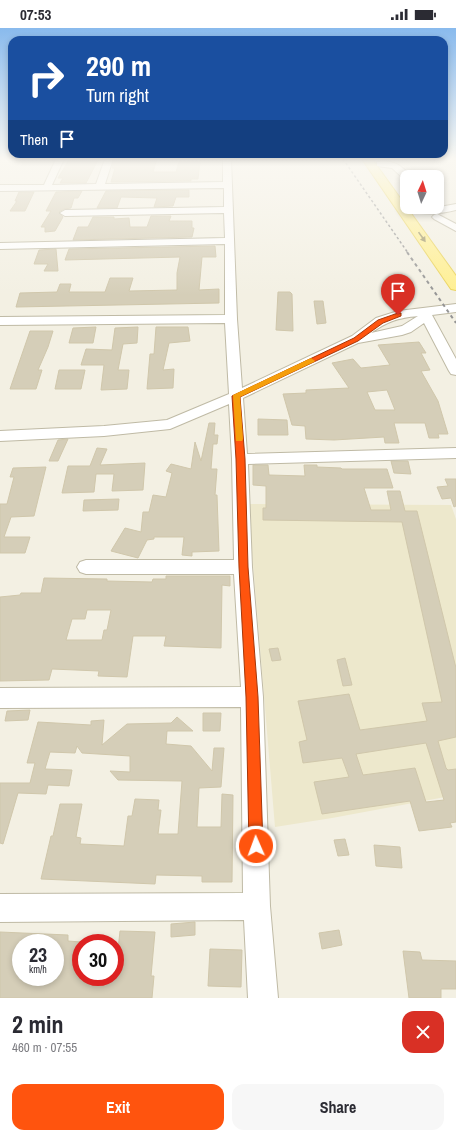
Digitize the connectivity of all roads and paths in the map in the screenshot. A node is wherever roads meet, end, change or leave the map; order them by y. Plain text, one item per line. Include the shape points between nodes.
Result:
1 (229, 204) edge
2 (399, 204) edge
3 (444, 206) edge
4 (229, 210) junction
5 (453, 210) edge
6 (65, 213) dead end
7 (416, 214) edge
8 (456, 228) edge
9 (229, 241) junction
10 (0, 246) edge
11 (456, 267) edge
12 (456, 286) edge
13 (456, 308) edge
14 (428, 313) junction
15 (231, 319) junction
16 (0, 321) edge
17 (456, 371) edge
18 (236, 396) junction
19 (0, 436) edge
20 (456, 453) edge
21 (240, 459) junction
22 (244, 567) junction
23 (86, 568) dead end
24 (252, 697) junction
25 (0, 698) edge
26 (257, 906) junction
27 (0, 908) edge
28 (263, 998) edge

1 - 4 street
2 -> 12 main road
3 - 5 street
4 - 6 street
4 - 9 street
5 - 8 street via 433,220
7 - 11 main road
9 - 10 street
9 - 15 street
13 - 14 street
14 - 17 street
14 - 18 street via 398,315 380,322 356,339
15 - 16 street
15 - 18 street
18 - 19 street via 170,424 104,432
18 - 21 street
20 - 21 street
21 - 22 street
22 - 23 street
22 - 24 street
24 - 25 street
24 - 26 street
26 - 27 street
26 - 28 street

